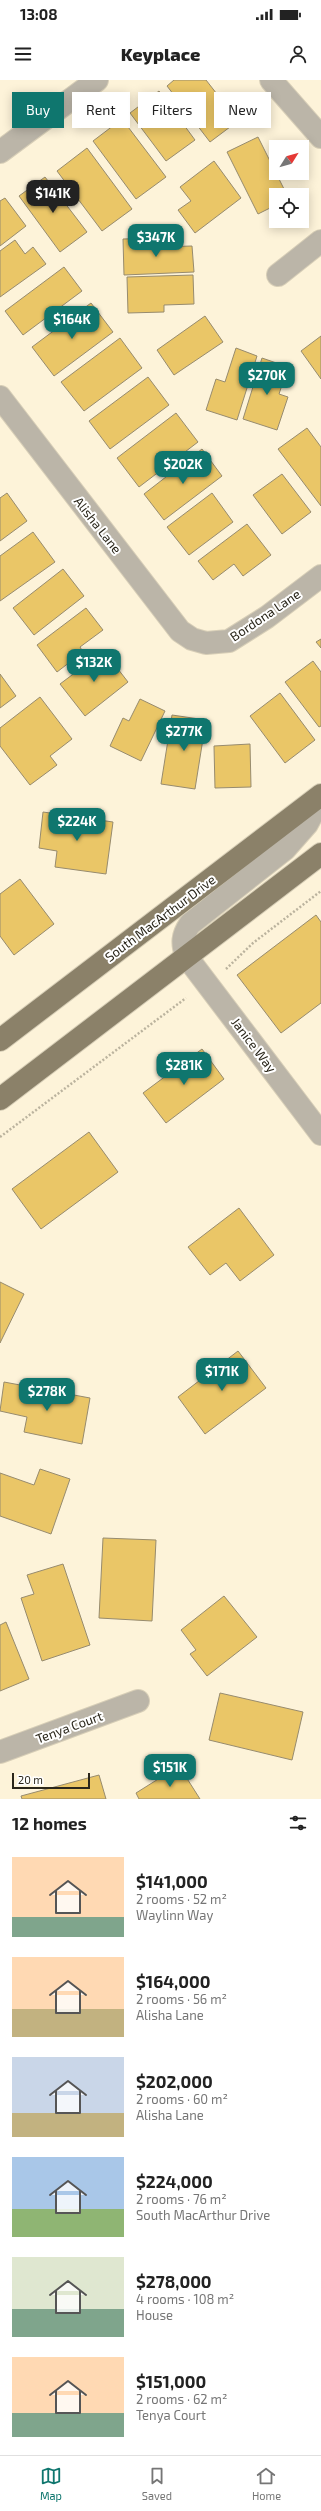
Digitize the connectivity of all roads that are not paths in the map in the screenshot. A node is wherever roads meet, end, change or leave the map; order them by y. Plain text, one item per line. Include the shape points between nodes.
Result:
1 (97, 80) edge
2 (271, 80) edge
3 (318, 127) edge
4 (0, 152) edge
5 (321, 241) edge
6 (278, 275) dead end
7 (0, 397) edge
8 (321, 576) edge
9 (206, 642) joint
10 (321, 797) edge
11 (321, 854) edge
12 (186, 956) junction
13 (0, 1040) edge
14 (0, 1098) edge
15 (321, 1134) edge
16 (138, 1701) dead end
17 (0, 1752) edge

1 - 4 street
2 - 3 street
5 - 6 street
7 - 9 street, Alisha Lane via 180,631 192,639
8 - 9 street, Bordona Lane via 267,617 229,641
10 - 12 street via 307,824 285,848 190,924 184,933 183,945
10 - 13 main road, South MacArthur Drive
11 - 12 main road
12 - 14 main road
12 - 15 street, Janice Way
16 - 17 street, Tenya Court

